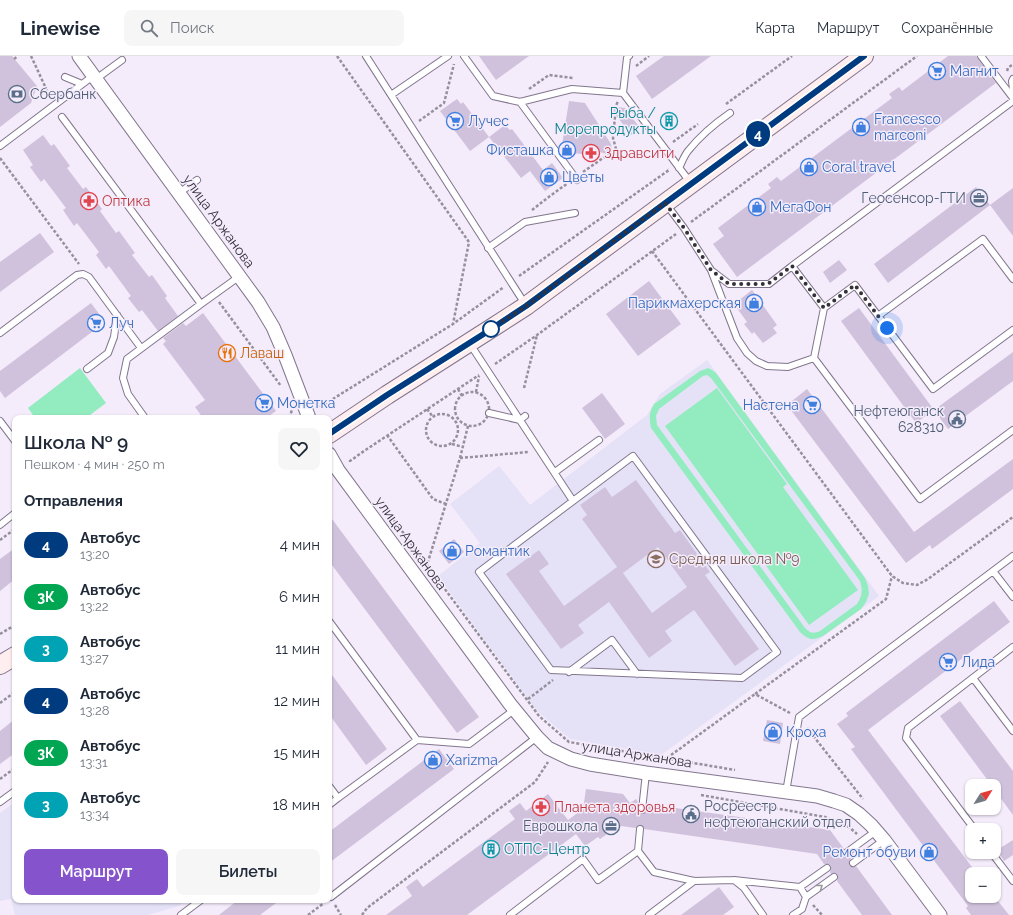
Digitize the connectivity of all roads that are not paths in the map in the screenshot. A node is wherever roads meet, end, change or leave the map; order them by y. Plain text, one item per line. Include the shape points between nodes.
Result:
1 (79, 56) edge
2 (366, 56) edge
3 (448, 56) edge
4 (464, 56) edge
5 (630, 56) edge
6 (864, 56) edge
7 (982, 56) edge
8 (122, 60) dead end
9 (65, 77) dead end
10 (95, 78) junction
11 (1013, 80) edge
12 (82, 84) junction
13 (1013, 90) edge
14 (623, 92) junction
15 (391, 95) junction
16 (1013, 98) edge
17 (1013, 101) edge
18 (520, 102) junction
19 (730, 113) dead end
20 (62, 117) dead end
21 (0, 146) edge
22 (664, 148) junction
23 (658, 153) dead end
24 (679, 168) junction
25 (576, 179) road end
26 (197, 180) dead end
27 (691, 183) junction
28 (179, 193) junction
29 (665, 203) junction
30 (575, 213) dead end
31 (488, 248) junction
32 (792, 266) junction
33 (711, 270) junction
34 (240, 276) junction
35 (1013, 279) edge
36 (201, 304) junction
37 (526, 306) junction
38 (824, 308) junction
39 (117, 315) junction
40 (878, 316) junction
41 (1013, 330) edge
42 (0, 333) edge
43 (469, 343) junction
44 (141, 348) junction
45 (814, 358) junction
46 (86, 369) dead end
47 (489, 413) road end
48 (142, 415) edge
49 (308, 415) edge
50 (523, 418) junction
51 (0, 421) edge
52 (1013, 430) edge
53 (332, 432) edge
54 (12, 437) edge
55 (600, 440) dead end
56 (332, 459) edge
57 (555, 472) junction
58 (573, 501) junction
59 (12, 515) edge
60 (0, 525) edge
61 (1013, 556) edge
62 (993, 571) junction
63 (1013, 597) edge
64 (332, 625) edge
65 (1013, 647) edge
66 (567, 671) junction
67 (637, 674) junction
68 (973, 678) junction
69 (514, 710) junction
70 (1013, 731) edge
71 (537, 737) junction
72 (417, 740) junction
73 (646, 773) junction
74 (332, 790) edge
75 (786, 792) junction
76 (12, 793) edge
77 (338, 798) junction
78 (0, 802) edge
79 (332, 803) edge
80 (642, 810) dead end
81 (970, 823) edge
82 (640, 829) dead end
83 (880, 836) junction
84 (638, 851) junction
85 (846, 853) dead end
86 (996, 859) edge
87 (853, 863) dead end
88 (827, 868) dead end
89 (834, 877) dead end
90 (734, 880) junction
91 (694, 881) junction
92 (1013, 881) edge
93 (800, 887) junction
94 (332, 897) edge
95 (806, 897) junction
96 (197, 903) edge
97 (181, 915) edge
98 (510, 915) edge
99 (649, 915) edge
100 (763, 915) edge
101 (793, 915) edge
102 (940, 915) edge

1 - 10 street, улица Аржанова
2 - 15 lane
3 - 15 lane
4 - 18 lane via 493,96
5 - 14 lane via 627,58
6 - 27 main road
7 - 16 lane
8 - 10 lane
9 - 12 lane
10 - 12 lane
10 - 28 street, улица Аржанова
11 - 13 lane
12 - 21 lane
14 - 18 lane via 572,89
14 - 22 lane
15 - 31 lane
17 - 32 lane
18 - 25 lane
19 - 24 lane via 697,140
20 - 36 lane
22 - 23 lane
22 - 24 lane
24 - 27 lane
26 - 28 lane
27 - 29 main road
28 - 34 street, улица Аржанова
29 - 33 lane
29 - 37 main road
30 - 31 lane via 525,222
31 - 37 lane
32 - 33 lane via 768,284 729,284
32 - 38 lane
33 - 45 lane via 737,338 756,361 767,366 788,367
34 - 36 lane
34 - 49 street, улица Аржанова via 273,327
35 - 40 lane via 983,239
36 - 44 lane
37 - 43 main road
38 - 40 lane via 855,285
38 - 45 lane
39 - 42 lane via 89,277 83,274
39 - 44 lane
39 - 46 lane via 114,337 108,353
40 - 41 lane via 932,389
43 - 50 lane
43 - 53 main road
44 - 48 lane via 127,359 123,378 128,394
45 - 52 lane via 920,499
47 - 50 lane
50 - 57 lane
51 - 54 lane
55 - 57 lane
56 - 69 street, улица Аржанова
57 - 58 lane
58 - 66 lane via 479,572 551,670
58 - 67 lane via 633,456 778,652 742,678
59 - 60 lane
61 - 62 lane
62 - 63 lane
62 - 75 lane via 799,717
64 - 72 lane
65 - 68 lane
66 - 67 lane
66 - 67 lane via 612,640
68 - 70 lane
68 - 81 lane via 908,728 906,738
69 - 71 street, улица Аржанова
69 - 72 lane via 469,744
71 - 73 street, улица Аржанова via 548,748 571,759
71 - 94 lane
72 - 77 lane
73 - 75 street, улица Аржанова
73 - 80 lane
74 - 77 lane
75 - 83 street, улица Аржанова via 817,796 846,805 859,814
76 - 78 lane
77 - 79 lane
82 - 84 lane
83 - 85 lane via 865,840
83 - 87 lane
83 - 102 street, улица Аржанова
84 - 91 lane via 654,872
84 - 98 lane via 598,880 583,859
86 - 92 lane
88 - 93 lane
95 -> 89 lane
90 - 91 lane
90 - 93 lane
90 - 100 lane via 744,888
91 - 99 lane
93 - 95 lane
95 - 101 lane via 802,909
96 - 97 lane

